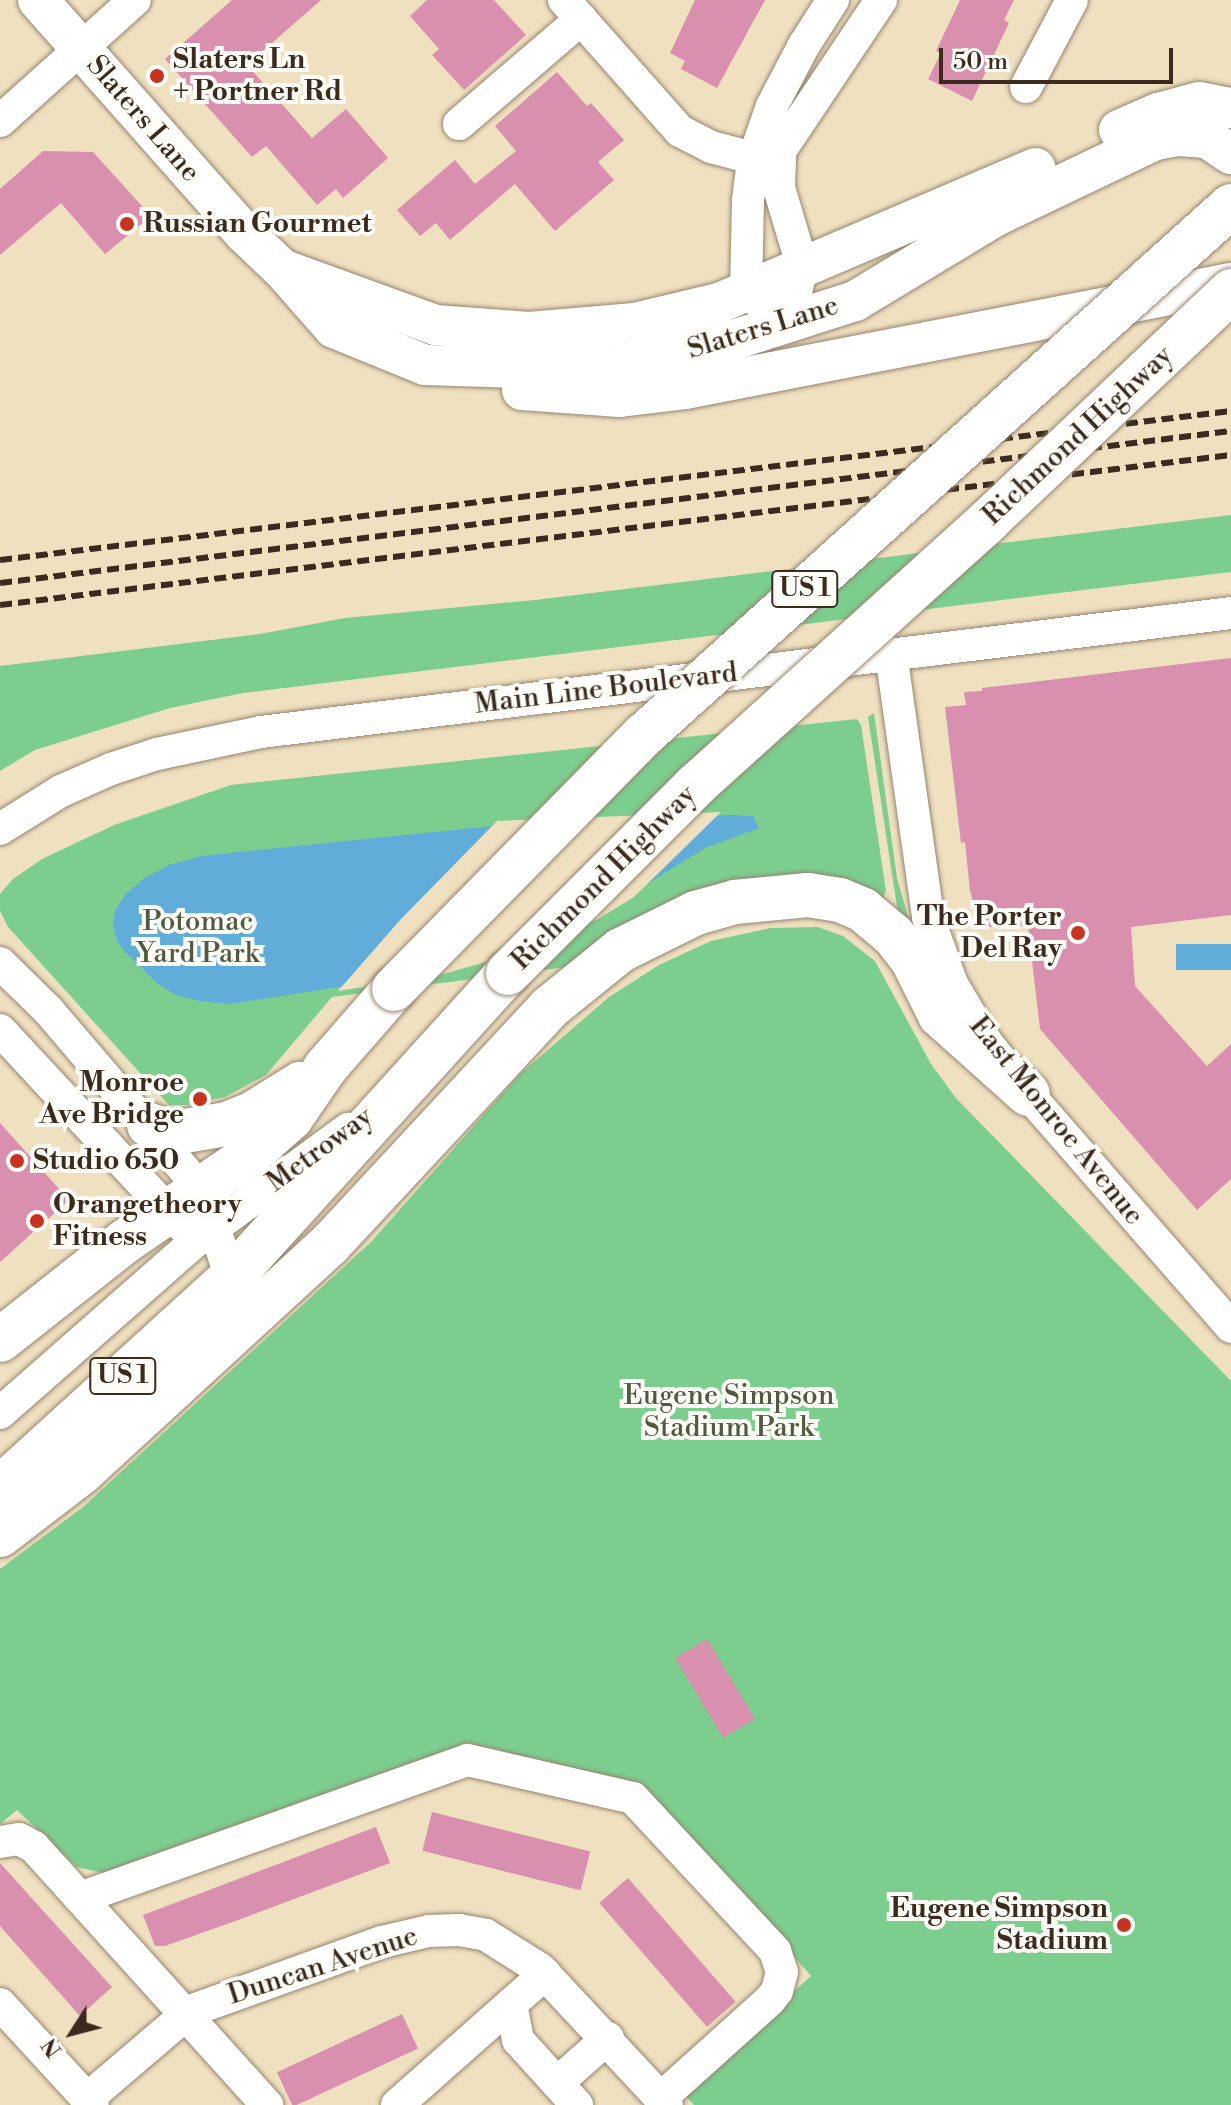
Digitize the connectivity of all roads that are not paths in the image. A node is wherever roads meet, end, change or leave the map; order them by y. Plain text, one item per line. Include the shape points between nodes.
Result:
1 (38, 0) edge
2 (135, 0) edge
3 (833, 0) edge
4 (881, 0) edge
5 (1072, 0) edge
6 (573, 10) edge
7 (81, 48) junction
8 (1026, 87) dead end
9 (1231, 108) edge
10 (0, 121) edge
11 (459, 124) dead end
12 (1231, 154) edge
13 (765, 162) junction
14 (1231, 206) edge
15 (802, 265) junction
16 (283, 270) junction
17 (1231, 283) edge
18 (1231, 291) edge
19 (746, 292) junction
20 (789, 325) junction
21 (425, 365) junction
22 (1231, 613) edge
23 (891, 653) junction
24 (0, 829) edge
25 (0, 963) edge
26 (0, 1030) edge
27 (326, 1067) junction
28 (405, 1087) junction
29 (1028, 1094) junction
30 (149, 1125) junction
31 (198, 1218) junction
32 (231, 1278) junction
33 (1231, 1327) edge
34 (0, 1340) edge
35 (0, 1413) edge
36 (0, 1488) edge
37 (0, 1535) edge
38 (0, 1842) edge
39 (80, 1898) junction
40 (545, 1974) junction
41 (0, 2004) edge
42 (511, 2004) junction
43 (185, 2015) junction
44 (608, 2038) junction
45 (567, 2094) edge
46 (664, 2101) edge
47 (90, 2102) edge
48 (267, 2105) edge
49 (397, 2105) edge

1 - 7 main road, Slaters Lane
2 - 7 street
3 - 13 street via 772,106
4 - 13 street
5 - 8 street
6 - 11 street
6 - 13 street via 680,131 711,147
7 - 10 street
7 - 16 main road, Slaters Lane
9 - 15 main road, Slaters Lane via 1199,102 1158,113 946,208
12 - 20 main road, Slaters Lane via 1207,138 1155,140 996,216 876,291
13 - 15 street via 779,188
13 - 19 street via 744,241
14 - 27 highway, US 1, bridge via 645,734 394,989
15 - 19 main road, Slaters Lane
15 - 20 street
16 - 19 main road, Slaters Lane via 435,325 529,332 635,323
16 - 21 main road, Slaters Lane via 334,328
17 - 21 main road via 883,353 620,397 491,386
18 - 28 highway, Richmond Highway / US 1, bridge via 988,521 696,785 508,973
19 - 20 street
20 - 21 main road, Slaters Lane via 632,363 549,369
22 - 23 street, Main Line Boulevard
23 - 24 street, Main Line Boulevard via 208,742 111,769 61,791
23 - 29 street, East Monroe Avenue via 904,767 935,943 966,1009
25 - 30 street
26 - 31 street
27 - 30 highway via 227,1124 173,1133
27 - 31 highway, US 1 via 291,1118 246,1158
28 - 31 street, Metroway
28 - 32 highway, Richmond Highway / US 1
29 - 33 street, East Monroe Avenue
29 - 37 highway via 940,1015 912,959 863,910 808,895 735,902 696,913 621,950 549,1008 330,1244 82,1472
30 - 31 street
31 - 32 street
31 - 34 highway, US 1 via 69,1283
31 - 35 street, Metroway
32 - 36 highway, Richmond Highway / US 1
38 - 39 street via 27,1842
39 - 43 street
39 - 46 street via 467,1760 633,1798 775,1951 782,1972 770,2000
40 - 42 street
40 - 43 street, Duncan Avenue via 486,1935 429,1931 284,1975
40 - 44 street, Duncan Avenue
41 - 47 street
42 - 45 street via 518,2040
42 - 49 street
43 - 47 street, Duncan Avenue
43 - 48 street
44 - 45 street
44 - 46 street, Duncan Avenue

